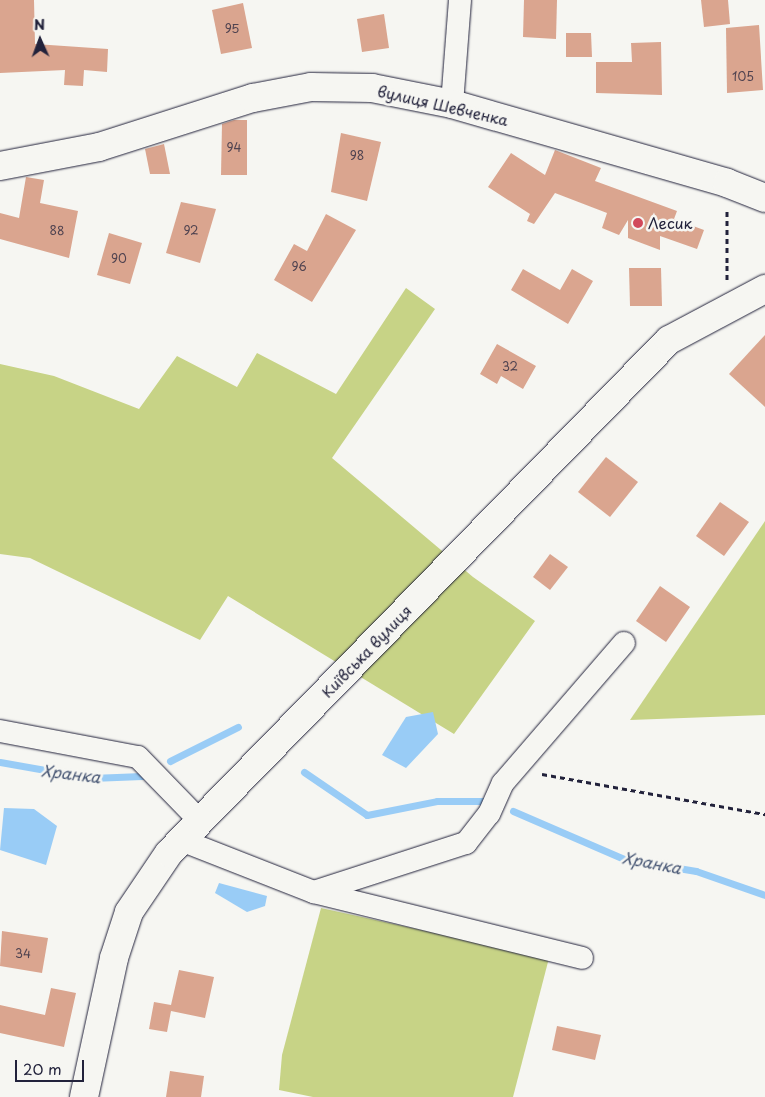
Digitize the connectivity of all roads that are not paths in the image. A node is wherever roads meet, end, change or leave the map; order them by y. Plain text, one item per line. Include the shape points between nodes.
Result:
1 (460, 0) edge
2 (452, 104) junction
3 (0, 166) edge
4 (765, 198) edge
5 (765, 289) edge
6 (624, 643) dead end
7 (0, 731) edge
8 (200, 821) junction
9 (181, 840) junction
10 (314, 892) junction
11 (582, 958) dead end
12 (84, 1097) edge

1 - 2 street
2 - 3 street, вулиця Шевченка via 372,88 311,87 253,98 99,147
2 - 4 street, вулиця Шевченка via 727,183
5 - 8 street, Київська вулиця via 727,306 669,340
6 - 10 street via 510,775 489,814 466,843
7 - 8 street via 138,757
8 - 9 street, Київська вулиця
9 - 10 street
9 - 12 street, Київська вулиця via 149,878 129,912 114,958
10 - 11 street

